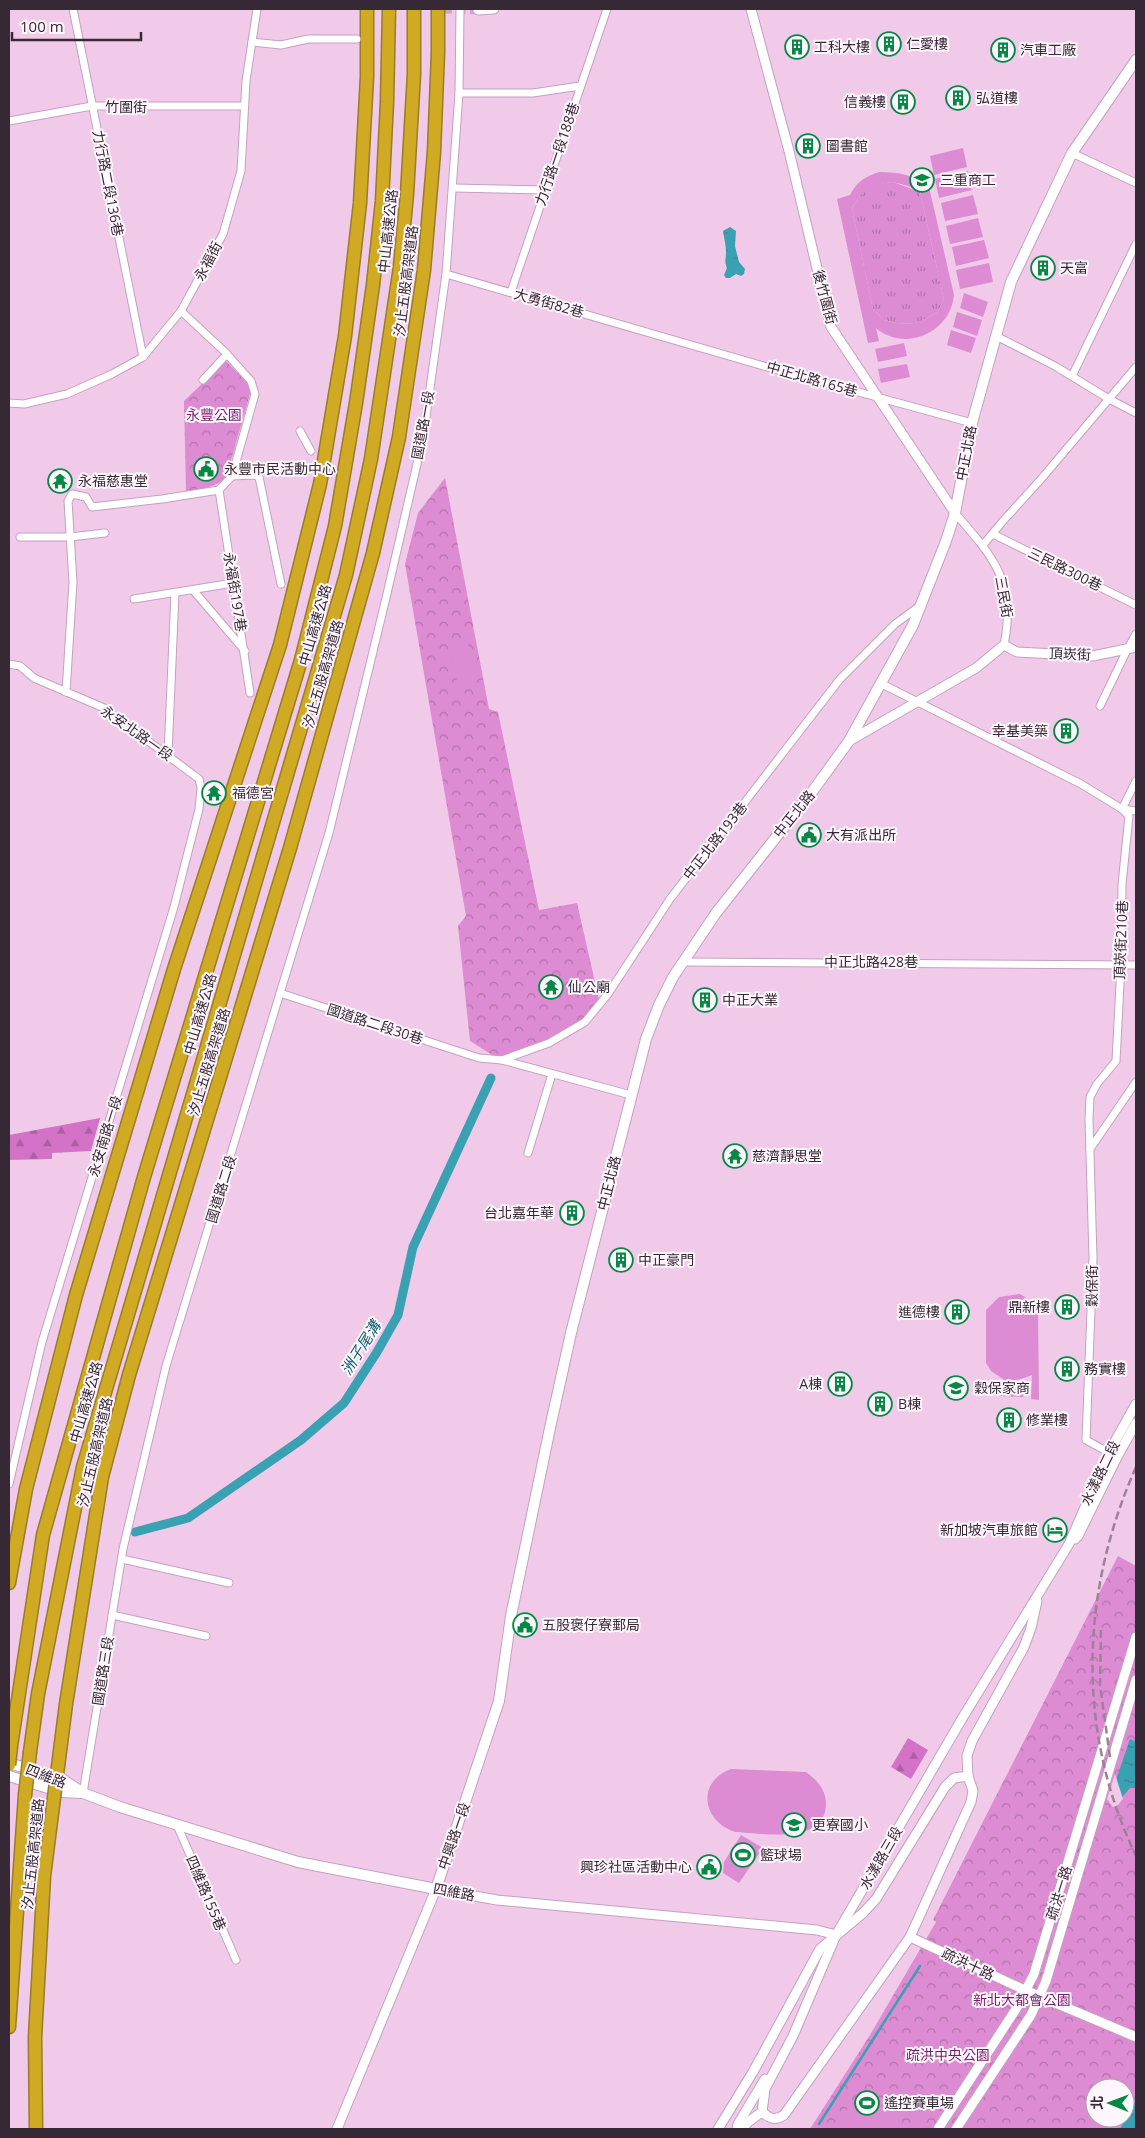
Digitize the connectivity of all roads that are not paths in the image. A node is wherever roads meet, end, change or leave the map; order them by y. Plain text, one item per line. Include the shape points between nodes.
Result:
1 (73, 9) edge
2 (257, 9) edge
3 (367, 9) edge
4 (389, 9) edge
5 (414, 9) edge
6 (438, 9) edge
7 (460, 9) edge
8 (494, 9) edge
9 (607, 9) edge
10 (751, 9) edge
11 (478, 10) edge
12 (357, 39) dead end
13 (252, 42) junction
14 (1136, 60) edge
15 (580, 86) junction
16 (459, 93) junction
17 (92, 106) junction
18 (244, 106) junction
19 (9, 121) edge
20 (1072, 153) junction
21 (1136, 183) edge
22 (454, 188) junction
23 (545, 190) junction
24 (1136, 244) edge
25 (446, 274) junction
26 (511, 292) junction
27 (181, 311) junction
28 (652, 333) joint
29 (996, 336) junction
30 (227, 354) junction
31 (143, 356) junction
32 (1136, 367) edge
33 (1072, 376) junction
34 (203, 380) dead end
35 (879, 398) junction
36 (1109, 399) junction
37 (9, 403) edge
38 (1136, 413) edge
39 (972, 423) junction
40 (300, 431) dead end
41 (311, 451) dead end
42 (232, 476) junction
43 (219, 490) junction
44 (955, 513) junction
45 (105, 533) dead end
46 (993, 534) junction
47 (20, 537) dead end
48 (70, 537) junction
49 (983, 545) junction
50 (233, 583) junction
51 (280, 584) dead end
52 (193, 590) junction
53 (175, 593) junction
54 (134, 599) dead end
55 (920, 605) junction
56 (1136, 605) edge
57 (1136, 634) edge
58 (1004, 644) junction
59 (1136, 647) edge
60 (1127, 650) junction
61 (245, 652) junction
62 (9, 664) edge
63 (882, 684) junction
64 (66, 692) junction
65 (250, 694) dead end
66 (916, 702) junction
67 (1100, 706) dead end
68 (849, 741) junction
69 (168, 754) junction
70 (1136, 781) edge
71 (201, 788) joint
72 (1122, 809) junction
73 (1136, 811) edge
74 (329, 833) joint
75 (684, 962) junction
76 (1121, 965) junction
77 (1136, 965) edge
78 (280, 993) junction
79 (502, 1060) junction
80 (552, 1074) junction
81 (1136, 1082) edge
82 (631, 1095) junction
83 (1090, 1097) joint
84 (1090, 1149) junction
85 (528, 1153) dead end
86 (1136, 1404) edge
87 (1136, 1423) edge
88 (1113, 1454) junction
89 (9, 1484) edge
90 (124, 1549) joint
91 (122, 1560) junction
92 (9, 1583) edge
93 (229, 1583) dead end
94 (516, 1590) joint
95 (1038, 1594) junction
96 (112, 1615) junction
97 (206, 1636) dead end
98 (1136, 1637) edge
99 (1136, 1680) edge
100 (9, 1764) edge
101 (9, 1776) edge
102 (968, 1776) junction
103 (83, 1793) junction
104 (177, 1825) junction
105 (436, 1889) junction
106 (836, 1936) junction
107 (910, 1937) junction
108 (236, 1960) dead end
109 (1027, 1991) junction
110 (1039, 1996) junction
111 (9, 2027) edge
112 (1136, 2037) edge
113 (777, 2066) junction
114 (762, 2112) junction
115 (36, 2129) edge
116 (337, 2129) edge
117 (718, 2129) edge
118 (737, 2129) edge
119 (743, 2129) edge
120 (938, 2129) edge
121 (956, 2129) edge

1 - 17 street, 力行路二段136巷
2 - 13 street, 永福街
3 - 92 highway via 360,203 346,336 320,484 280,645 174,969 76,1295 26,1489
4 - 100 highway, 中山高速公路, bridge via 382,200 356,403 335,526 301,660 144,1177 43,1535
5 - 111 highway, 中山高速公路, bridge via 414,74 400,268 371,459 346,575 82,1467 38,1694 30,1752
6 - 115 highway, 汐止五股高架道路, bridge via 434,152 424,270 399,437 373,552 290,848 129,1375 102,1477 66,1704 44,1876 35,2037
7 - 16 street, 國道路一段
8 - 11 street
9 - 15 street, 力行路一段188巷
10 - 35 street, 後竹圍街 via 831,327
12 - 13 street via 308,39 280,45
13 - 18 street, 永福街
14 - 20 main road, 中正北路
15 - 16 street via 533,93
15 - 23 street, 力行路一段188巷
16 - 22 street, 國道路一段
17 - 18 street, 竹圍街
17 - 19 street, 竹圍街
17 - 31 street, 力行路二段136巷
18 - 27 street, 永福街 via 241,171 223,234
20 - 21 street
20 - 29 main road, 中正北路 via 1011,282
22 - 23 street
22 - 25 street, 國道路一段
23 - 26 street, 力行路一段188巷
24 - 33 street
25 - 26 street, 大勇街82巷
25 - 74 street, 國道路一段 via 423,438
26 - 28 street, 大勇街82巷
27 - 30 street
27 - 31 street, 永福街
28 - 35 street, 中正北路165巷
29 - 33 street
29 - 39 main road, 中正北路
30 - 34 street
30 - 42 street via 251,381 255,394
31 - 37 street, 永福街 via 67,394 24,404
32 - 36 street
33 - 36 street
35 - 39 street, 中正北路165巷
35 - 44 street, 後竹圍街
36 - 38 street
36 - 46 street
39 - 44 main road, 中正北路
40 - 41 street
42 - 43 street
42 - 51 street via 259,477
43 - 48 street via 92,507 86,497 72,494 68,501
43 - 50 street, 永福街197巷
44 - 49 street, 後竹圍街
44 - 55 main road, 中正北路
45 - 48 street
46 - 49 street
46 - 56 street, 三民路300巷
47 - 48 street
48 - 64 street via 73,582
49 - 58 street, 三民街 via 1002,576 1009,622
50 - 52 street
50 - 61 street, 永福街197巷
52 - 53 street
52 - 61 street
53 - 54 street
53 - 69 street
55 - 63 main road, 中正北路 via 913,626
55 - 79 street, 中正北路193巷 via 895,624 840,679 670,899 608,994 585,1022 549,1043
57 - 60 street
58 - 60 street, 頂崁街 via 1018,652 1093,656
58 - 66 street via 976,668
59 - 60 street, 頂崁街
60 - 67 street
61 - 65 street, 永福街197巷
62 - 64 street, 永安北路一段 via 20,666 34,678
63 - 66 street
63 - 68 main road, 中正北路
64 - 69 street, 永安北路一段 via 104,708
66 - 68 street
66 - 72 street via 1081,784
68 - 75 main road, 中正北路 via 716,913
69 - 71 street, 永安北路一段 via 199,779
70 - 72 street
71 - 89 street, 永安南路一段 via 199,809 174,907 42,1342
72 - 73 street
72 - 76 street, 頂崁街210巷 via 1129,816 1122,884
74 - 78 street, 國道路二段
75 - 76 street, 中正北路428巷
75 - 82 main road, 中正北路 via 659,1005
76 - 77 street, 中正北路428巷
76 - 83 street, 頂崁街210巷 via 1116,1061
78 - 79 street, 國道路二段30巷 via 470,1055
78 - 90 street, 國道路二段 via 166,1366
79 - 80 street, 國道路二段30巷
80 - 82 street, 國道路二段30巷
80 - 85 street
81 - 84 street
82 - 94 main road, 中正北路 via 566,1353
83 - 84 street, 穀保街
84 - 88 street, 穀保街 via 1092,1268 1086,1440
86 - 88 street, 水漾路二段
87 - 88 street, 水漾路二段
88 - 95 street, 水漾路二段 via 1069,1544
90 - 91 street, 國道路三段
91 - 93 street
91 - 96 street, 國道路三段
94 - 105 main road, 中興路一段 via 499,1701
95 - 102 street via 1024,1647 972,1741 967,1756
95 - 106 street, 水漾路三段
96 - 97 street
96 - 103 street, 國道路三段
98 - 109 street, 疏洪一路
99 - 110 street, 疏洪一路
100 - 103 main road, 四維路 via 62,1779
101 - 103 main road, 四維路 via 62,1792
102 - 106 street via 954,1778 945,1787 876,1899
102 - 107 street via 973,1791 971,1802
103 - 104 main road, 四維路
104 - 105 main road, 四維路 via 298,1862
104 - 108 street, 四維路155巷
105 - 106 street, 四維路 via 497,1900 817,1930
105 - 116 street, 中興路一段
106 - 113 street, 水漾路三段 via 794,2036
106 - 117 street via 820,1949
107 - 109 street, 疏洪十路
107 - 114 street via 784,2115 772,2119
109 - 110 street, 疏洪十路
109 - 120 street, 疏洪一路
110 - 112 street, 疏洪十路
110 - 121 street, 疏洪一路
113 - 114 street, 水漾路三段 via 765,2089
113 - 118 street via 767,2075
114 - 119 street

